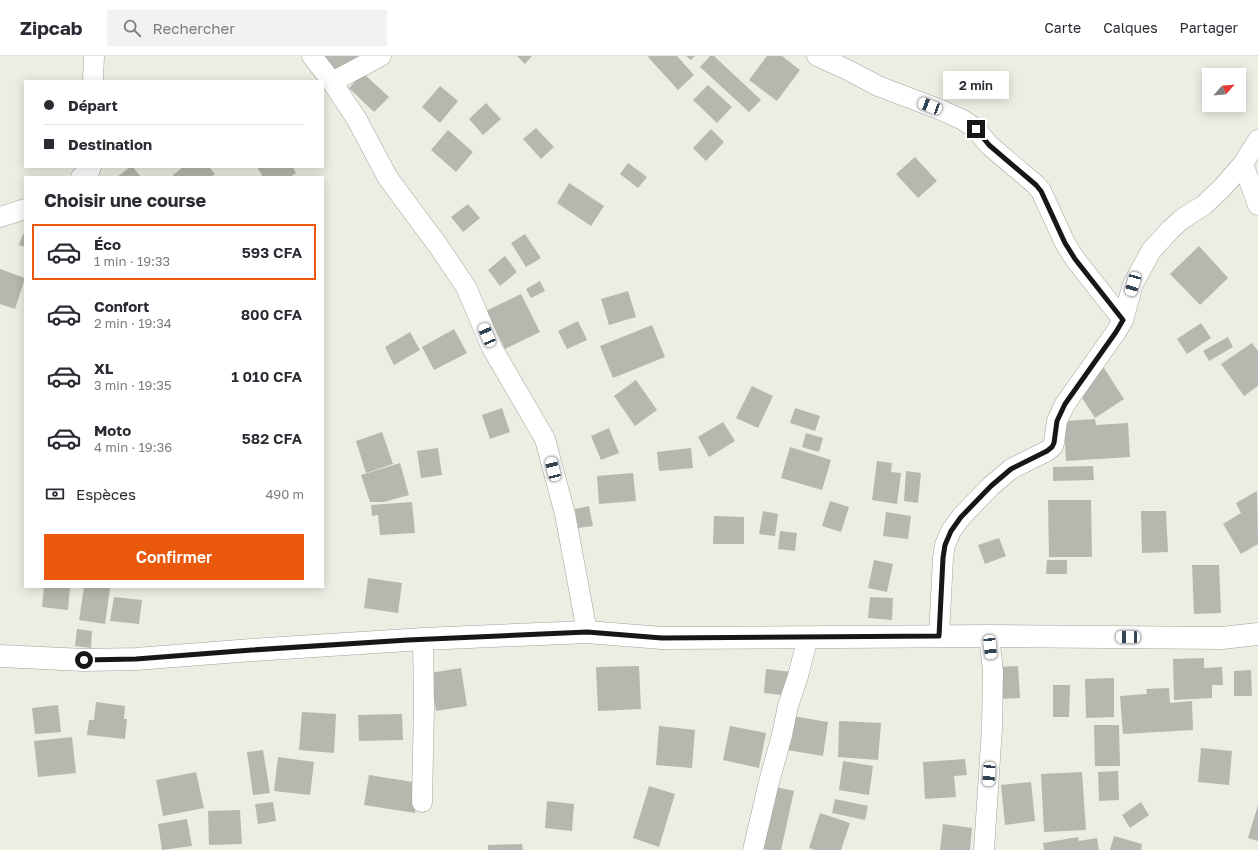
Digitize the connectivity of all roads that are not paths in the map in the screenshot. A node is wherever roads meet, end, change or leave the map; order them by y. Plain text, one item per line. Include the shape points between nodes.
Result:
1 (94, 56) edge
2 (312, 56) edge
3 (381, 56) edge
4 (817, 56) edge
5 (93, 80) edge
6 (332, 82) junction
7 (1258, 140) edge
8 (1243, 164) junction
9 (91, 168) edge
10 (83, 176) edge
11 (1258, 205) edge
12 (24, 209) edge
13 (0, 216) edge
14 (1123, 320) junction
15 (587, 632) junction
16 (1258, 634) edge
17 (939, 636) junction
18 (989, 636) junction
19 (808, 637) junction
20 (423, 639) junction
21 (0, 656) edge
22 (422, 802) dead end
23 (753, 850) edge
24 (984, 850) edge

1 - 5 street
2 - 6 street
3 - 6 street
4 - 14 street via 878,86 963,120 976,129 989,145 1041,191 1075,259
6 - 15 street via 356,118 388,178 466,286 492,348 545,439 565,514
7 - 8 street
8 - 11 street
8 - 14 street via 1212,198 1182,219 1151,251 1133,284
9 - 10 street
12 - 13 street
14 - 17 street via 1065,404 1057,421 1052,447 1011,469 991,486 951,531 943,558
15 - 19 street via 662,638
15 - 20 street
16 - 18 street via 1222,638
17 - 18 street
17 - 19 street
18 - 24 street via 993,671 992,728
19 - 23 street via 788,706
20 - 21 street via 136,659 84,660
20 - 22 street

